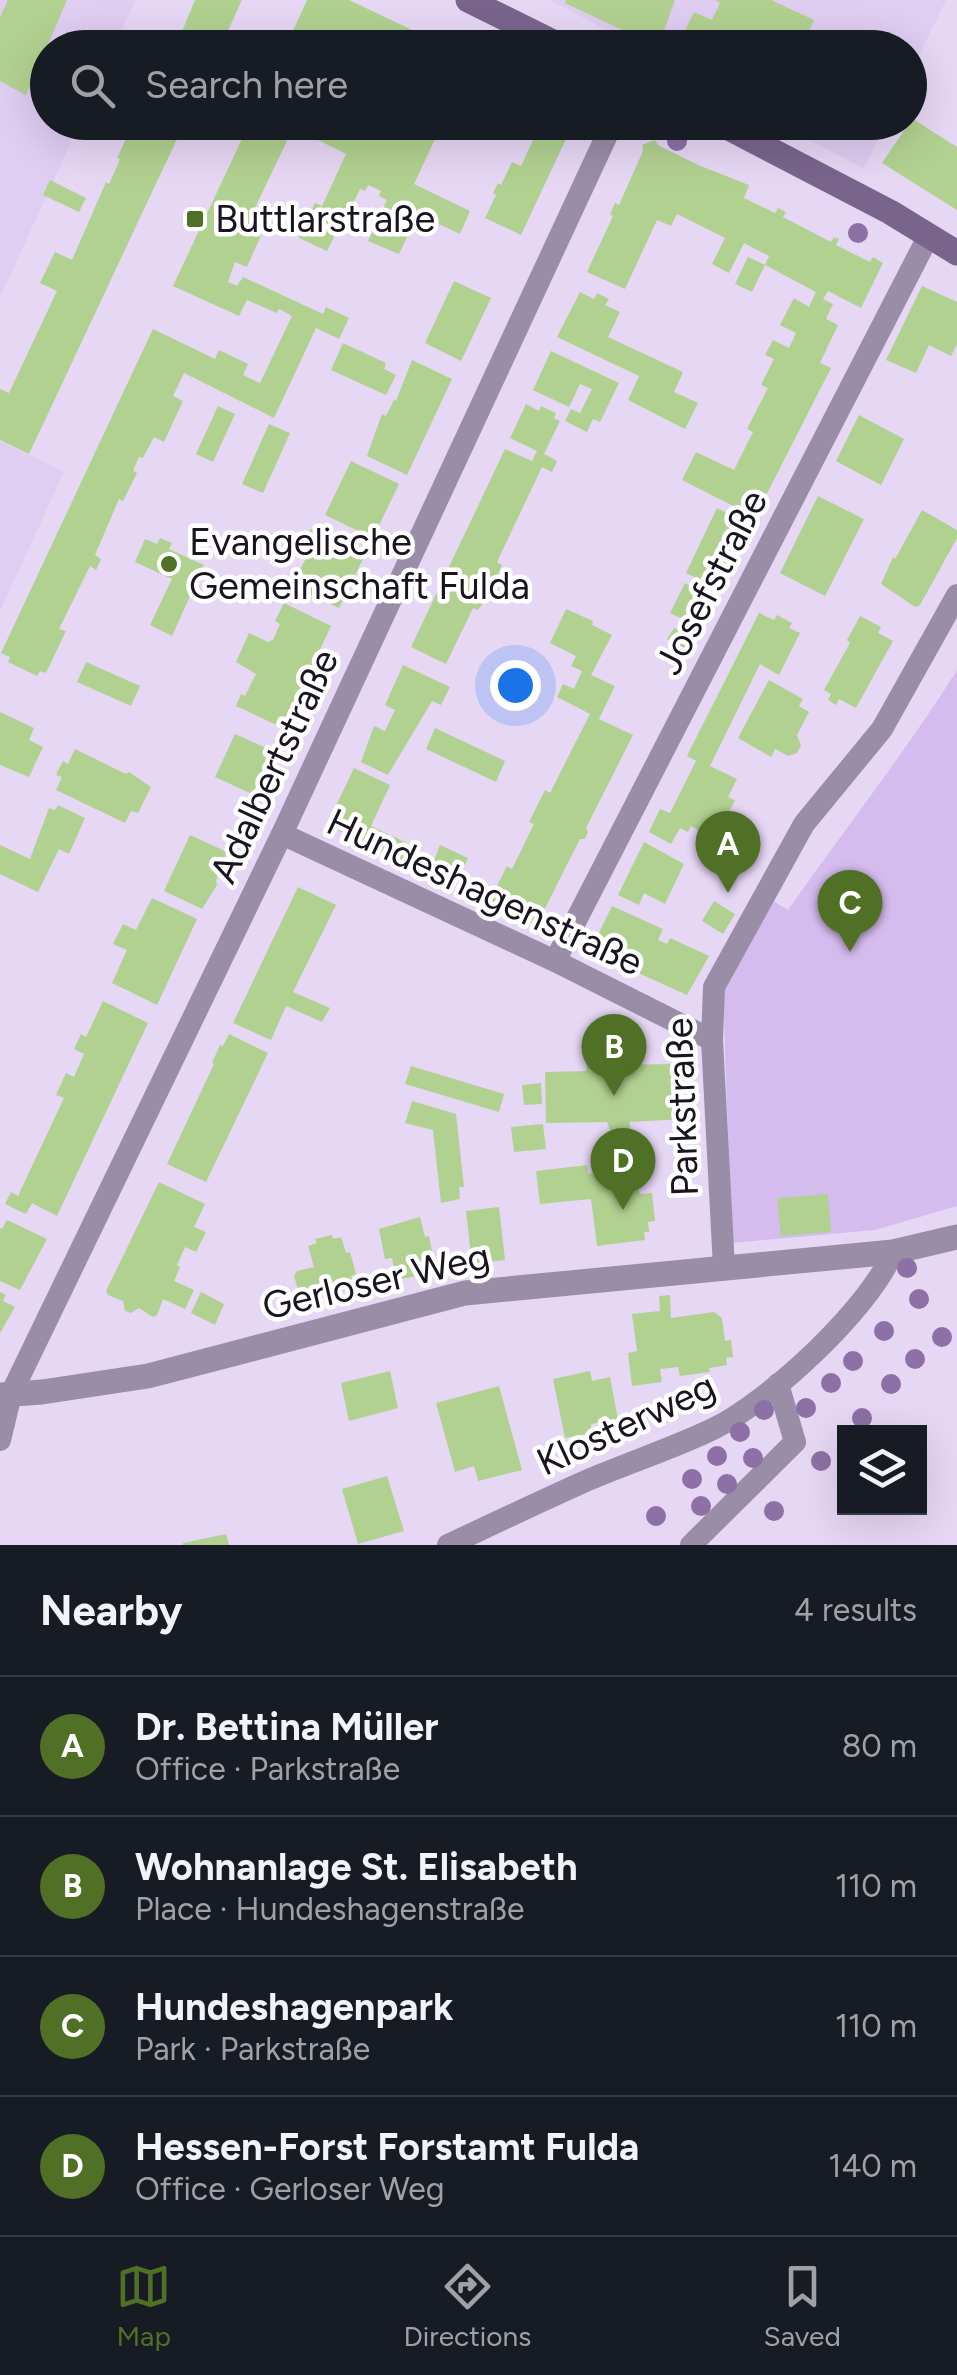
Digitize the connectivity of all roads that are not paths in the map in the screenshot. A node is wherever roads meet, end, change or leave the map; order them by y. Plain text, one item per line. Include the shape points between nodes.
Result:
1 (468, 0) edge
2 (529, 30) edge
3 (606, 140) edge
4 (751, 140) edge
5 (929, 235) junction
6 (957, 253) edge
7 (957, 596) edge
8 (282, 834) junction
9 (555, 960) junction
10 (712, 1040) junction
11 (957, 1238) edge
12 (893, 1252) junction
13 (724, 1268) junction
14 (778, 1384) junction
15 (5, 1395) edge
16 (0, 1440) edge
17 (448, 1545) edge
18 (690, 1545) edge

1 - 2 main road
3 - 8 street, Adalbertstraße
4 - 5 main road
5 - 6 main road
5 - 9 street, Josefstraße
7 - 10 street, Parkstraße via 882,730 804,824 759,902 714,987
8 - 9 street, Hundeshagenstraße
8 - 15 street, Adalbertstraße
9 - 10 street, Hundeshagenstraße
10 - 13 street, Parkstraße
11 - 12 street, Gerloser Weg
12 - 13 street, Gerloser Weg
12 - 14 street, Klosterweg via 884,1275 838,1330
13 - 15 street, Gerloser Weg via 465,1292 148,1376
14 - 17 street, Klosterweg via 718,1427
14 - 18 street via 795,1442
15 - 16 street, Adalbertstraße

